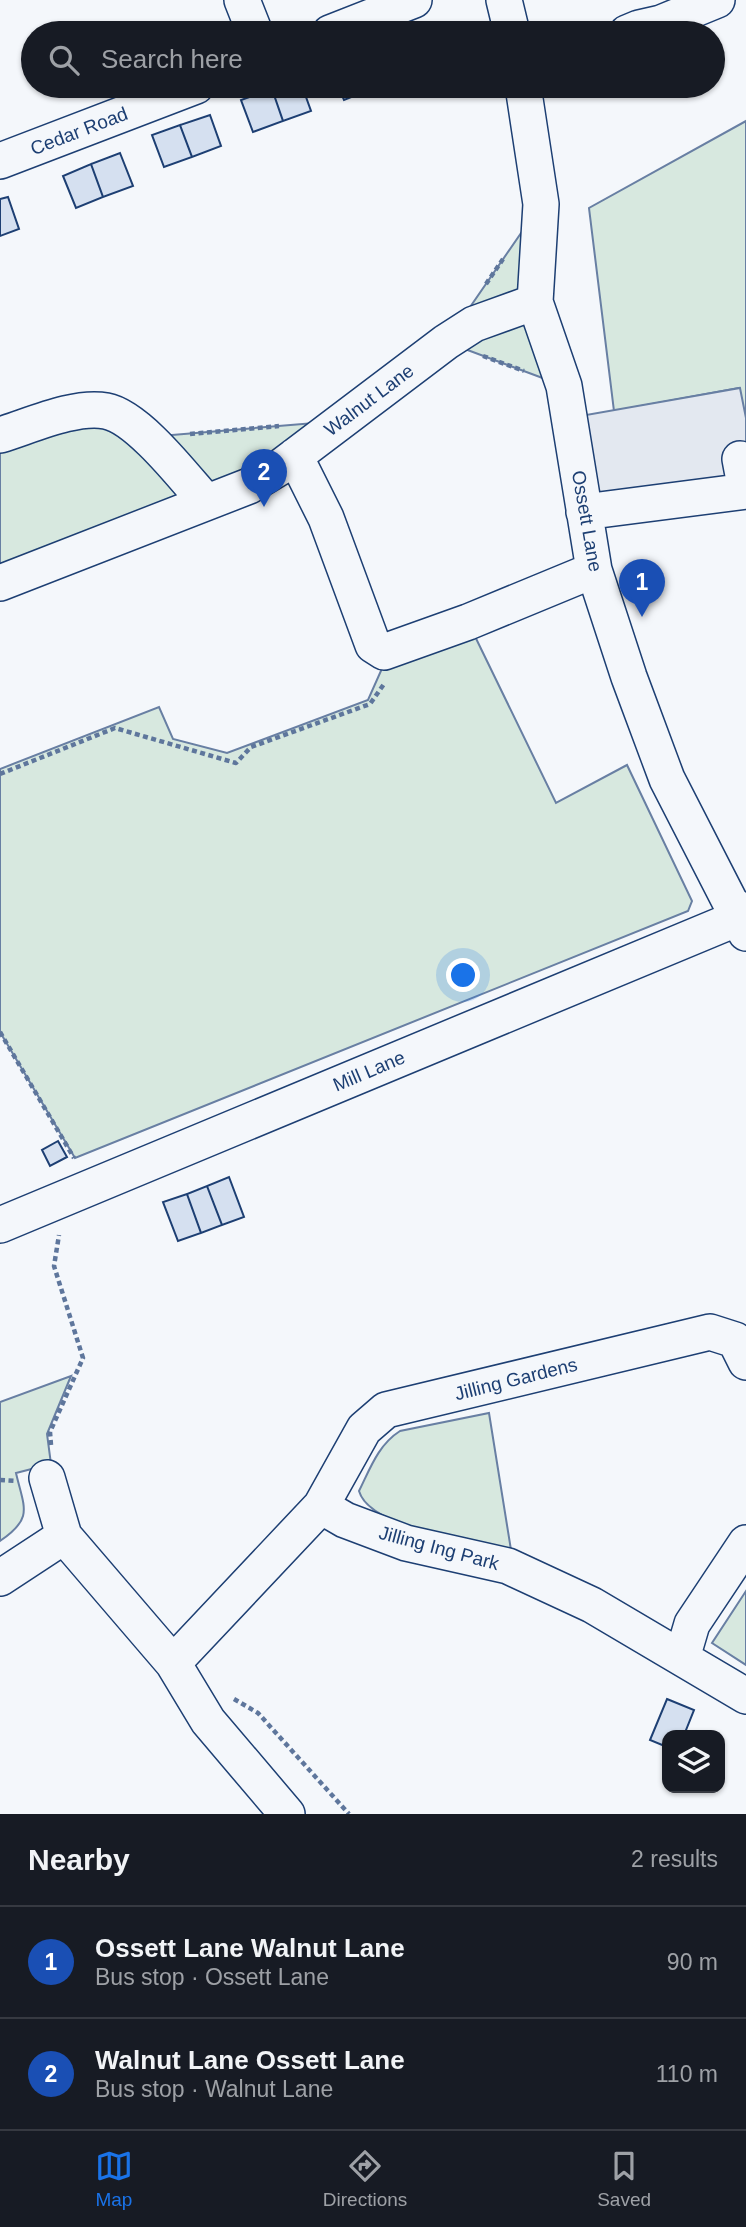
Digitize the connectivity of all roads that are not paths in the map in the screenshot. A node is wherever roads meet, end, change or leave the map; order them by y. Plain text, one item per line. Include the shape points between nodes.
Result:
1 (242, 0) edge
2 (414, 0) edge
3 (504, 0) edge
4 (714, 1) edge
5 (250, 21) edge
6 (361, 21) edge
7 (509, 21) edge
8 (665, 21) edge
9 (165, 98) edge
10 (525, 98) edge
11 (0, 161) edge
12 (535, 302) junction
13 (0, 435) edge
14 (290, 441) junction
15 (744, 480) edge
16 (206, 502) junction
17 (584, 512) junction
18 (594, 570) junction
19 (0, 583) edge
20 (743, 920) edge
21 (0, 1226) edge
22 (746, 1362) edge
23 (50, 1467) road end
24 (321, 1506) junction
25 (64, 1536) junction
26 (746, 1543) edge
27 (0, 1578) edge
28 (682, 1658) junction
29 (173, 1663) junction
30 (746, 1696) edge
31 (287, 1814) edge

1 - 5 street
2 - 6 street
3 - 7 street
4 - 8 street
9 - 11 street, Cedar Road
10 - 12 street, Ossett Lane via 541,204
12 - 14 street, Walnut Lane via 474,324
12 - 17 street, Ossett Lane via 564,386
13 - 16 street via 71,413 118,415 148,438
14 - 16 street, Walnut Lane via 249,486
14 - 18 street via 326,518 373,645 383,652
15 - 17 street
16 - 19 street, Walnut Lane
17 - 18 street, Ossett Lane
18 - 20 street, Ossett Lane via 667,779
20 - 21 street, Mill Lane
22 - 24 street, Jilling Gardens via 735,1340 710,1332 386,1410 364,1429
23 - 25 street
24 - 28 street, Jilling Ing Park via 406,1543 508,1566 592,1605
24 - 29 street
25 - 27 street
25 - 29 street
26 - 28 street via 692,1623
28 - 30 street, Jilling Ing Park
29 - 31 street via 208,1721

